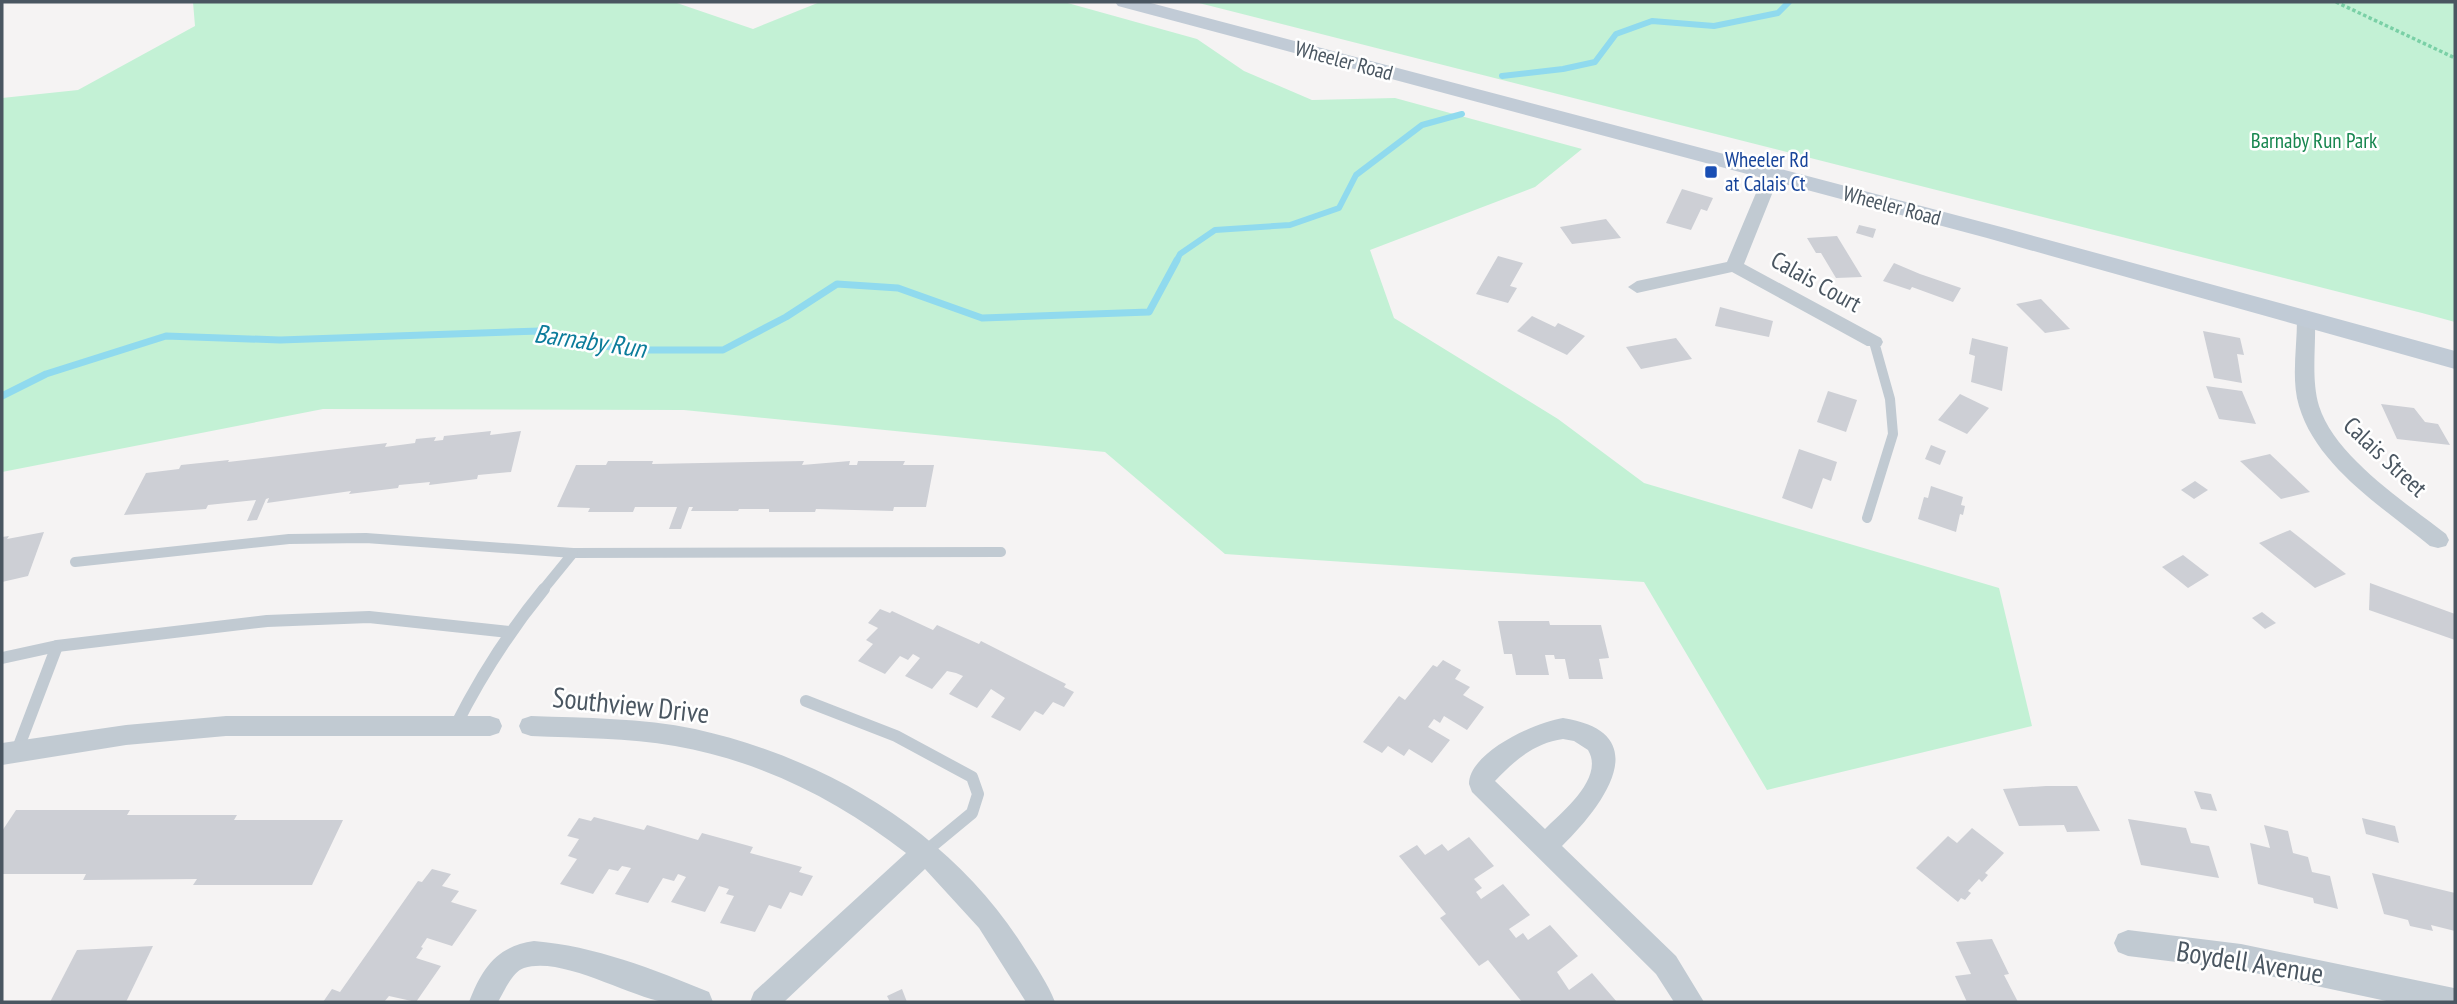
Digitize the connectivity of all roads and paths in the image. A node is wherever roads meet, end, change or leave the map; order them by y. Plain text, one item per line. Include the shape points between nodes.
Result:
1 (1125, 2) edge
2 (2336, 2) edge
3 (2455, 58) edge
4 (1772, 174) junction
5 (1734, 266) junction
6 (1637, 287) dead end
7 (2306, 320) junction
8 (1874, 342) joint
9 (2455, 360) edge
10 (1867, 518) dead end
11 (2438, 540) dead end
12 (1001, 552) dead end
13 (573, 553) junction
14 (75, 562) dead end
15 (509, 632) junction
16 (57, 646) junction
17 (2, 658) edge
18 (806, 701) dead end
19 (491, 726) dead end
20 (531, 726) dead end
21 (455, 727) junction
22 (9, 752) edge
23 (1546, 845) junction
24 (926, 851) junction
25 (2128, 943) dead end
26 (483, 1002) edge
27 (699, 1002) edge
28 (764, 1002) edge
29 (1041, 1002) edge
30 (1690, 1002) edge
31 (2454, 1002) edge

1 - 4 main road, Wheeler Road
2 - 3 path
4 - 5 street, Calais Court
4 - 7 main road, Wheeler Road
5 - 6 street, Calais Court
5 - 8 street, Calais Court
7 - 9 main road, Wheeler Road
7 - 11 street, Calais Street via 2307,389 2317,427 2333,450
8 - 10 lane via 1890,399 1892,434
12 - 13 lane
13 - 14 lane via 366,538 289,539
13 - 15 lane
15 - 16 lane via 369,617 267,621
15 - 21 lane
16 - 17 lane
16 - 22 lane
18 - 24 lane via 896,736 972,777 978,794 972,813
19 - 21 street
20 - 24 street, Southview Drive via 609,728 696,740 782,766 851,799
21 - 22 street via 226,726
23 - 23 street via 1589,800 1602,773 1605,757 1599,744 1569,728 1534,735 1481,778 1484,789
23 - 30 street via 1666,965
24 - 28 street
24 - 29 street, Southview Drive via 981,909
25 - 31 street, Boydell Avenue via 2241,957
26 - 27 street via 512,960 534,953 560,956

